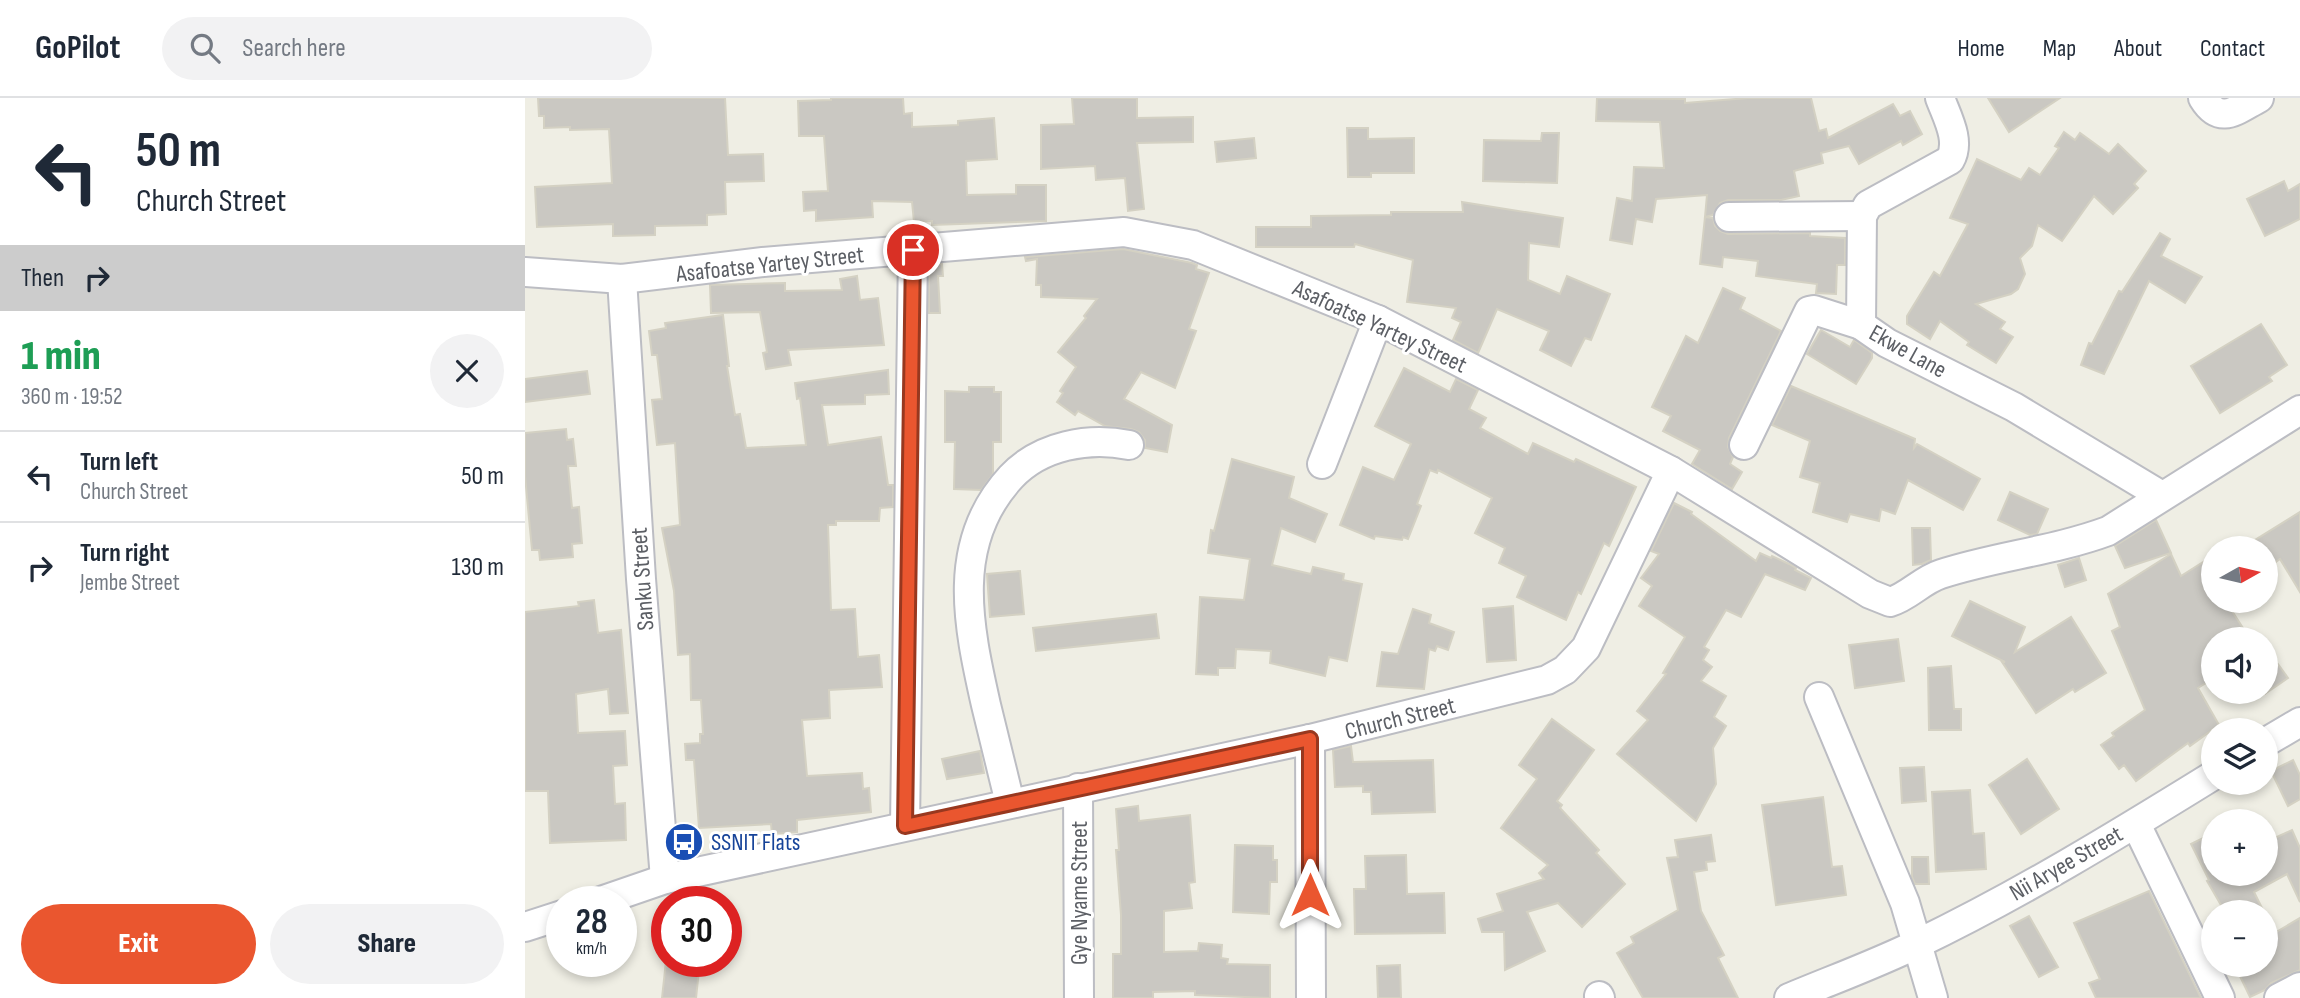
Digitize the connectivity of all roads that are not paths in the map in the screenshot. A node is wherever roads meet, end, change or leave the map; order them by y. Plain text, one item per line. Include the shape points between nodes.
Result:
1 (1940, 98) edge
2 (2203, 98) edge
3 (2259, 98) edge
4 (1861, 216) junction
5 (1729, 217) dead end
6 (913, 250) junction
7 (525, 272) edge
8 (622, 279) junction
9 (1378, 320) junction
10 (1861, 325) junction
11 (2300, 410) edge
12 (1744, 444) dead end
13 (1129, 446) dead end
14 (1322, 464) dead end
15 (1671, 471) junction
16 (2162, 496) junction
17 (1819, 697) dead end
18 (2300, 722) edge
19 (2278, 736) edge
20 (1310, 739) junction
21 (2201, 783) edge
22 (1078, 788) junction
23 (1010, 803) junction
24 (2136, 824) junction
25 (905, 826) junction
26 (665, 879) junction
27 (637, 889) edge
28 (546, 921) edge
29 (525, 928) edge
30 (1916, 945) junction
31 (2300, 987) edge
32 (1079, 998) edge
33 (1311, 998) edge
34 (1789, 998) edge
35 (1933, 998) edge
36 (2220, 998) edge
37 (2279, 998) edge

1 - 4 street via 1954,137 1950,160 1867,205
2 - 3 street via 2219,115
4 - 5 street
4 - 10 street, Ekwe Lane
6 - 8 street, Asafoatse Yartey Street
6 - 9 street, Asafoatse Yartey Street via 1124,232 1193,245
6 - 25 street
7 - 8 street, Asafoatse Yartey Street
8 - 26 street, Sanku Street
9 - 14 street
9 - 15 street, Asafoatse Yartey Street
10 - 12 street via 1809,311
10 - 16 street, Ekwe Lane via 2014,407
11 - 16 street
13 - 23 street via 1084,442 1042,454 1020,467 982,519 967,590 971,634
15 - 16 street, Asafoatse Yartey Street via 1890,602 1938,575 2108,531
15 - 20 street, Church Street via 1586,648 1565,670 1515,690
17 - 30 street via 1905,903
18 - 19 street
20 - 22 street, Church Street
20 - 33 street
21 - 24 street, Nii Aryee Street
22 - 23 street, Church Street
22 - 32 street, Gye Nyame Street
23 - 25 street, Church Street
24 - 30 street, Nii Aryee Street
24 - 36 street
25 - 26 street, Church Street
26 - 27 street, Church Street
28 - 29 street
30 - 34 street, Nii Aryee Street
30 - 35 street
31 - 37 street

